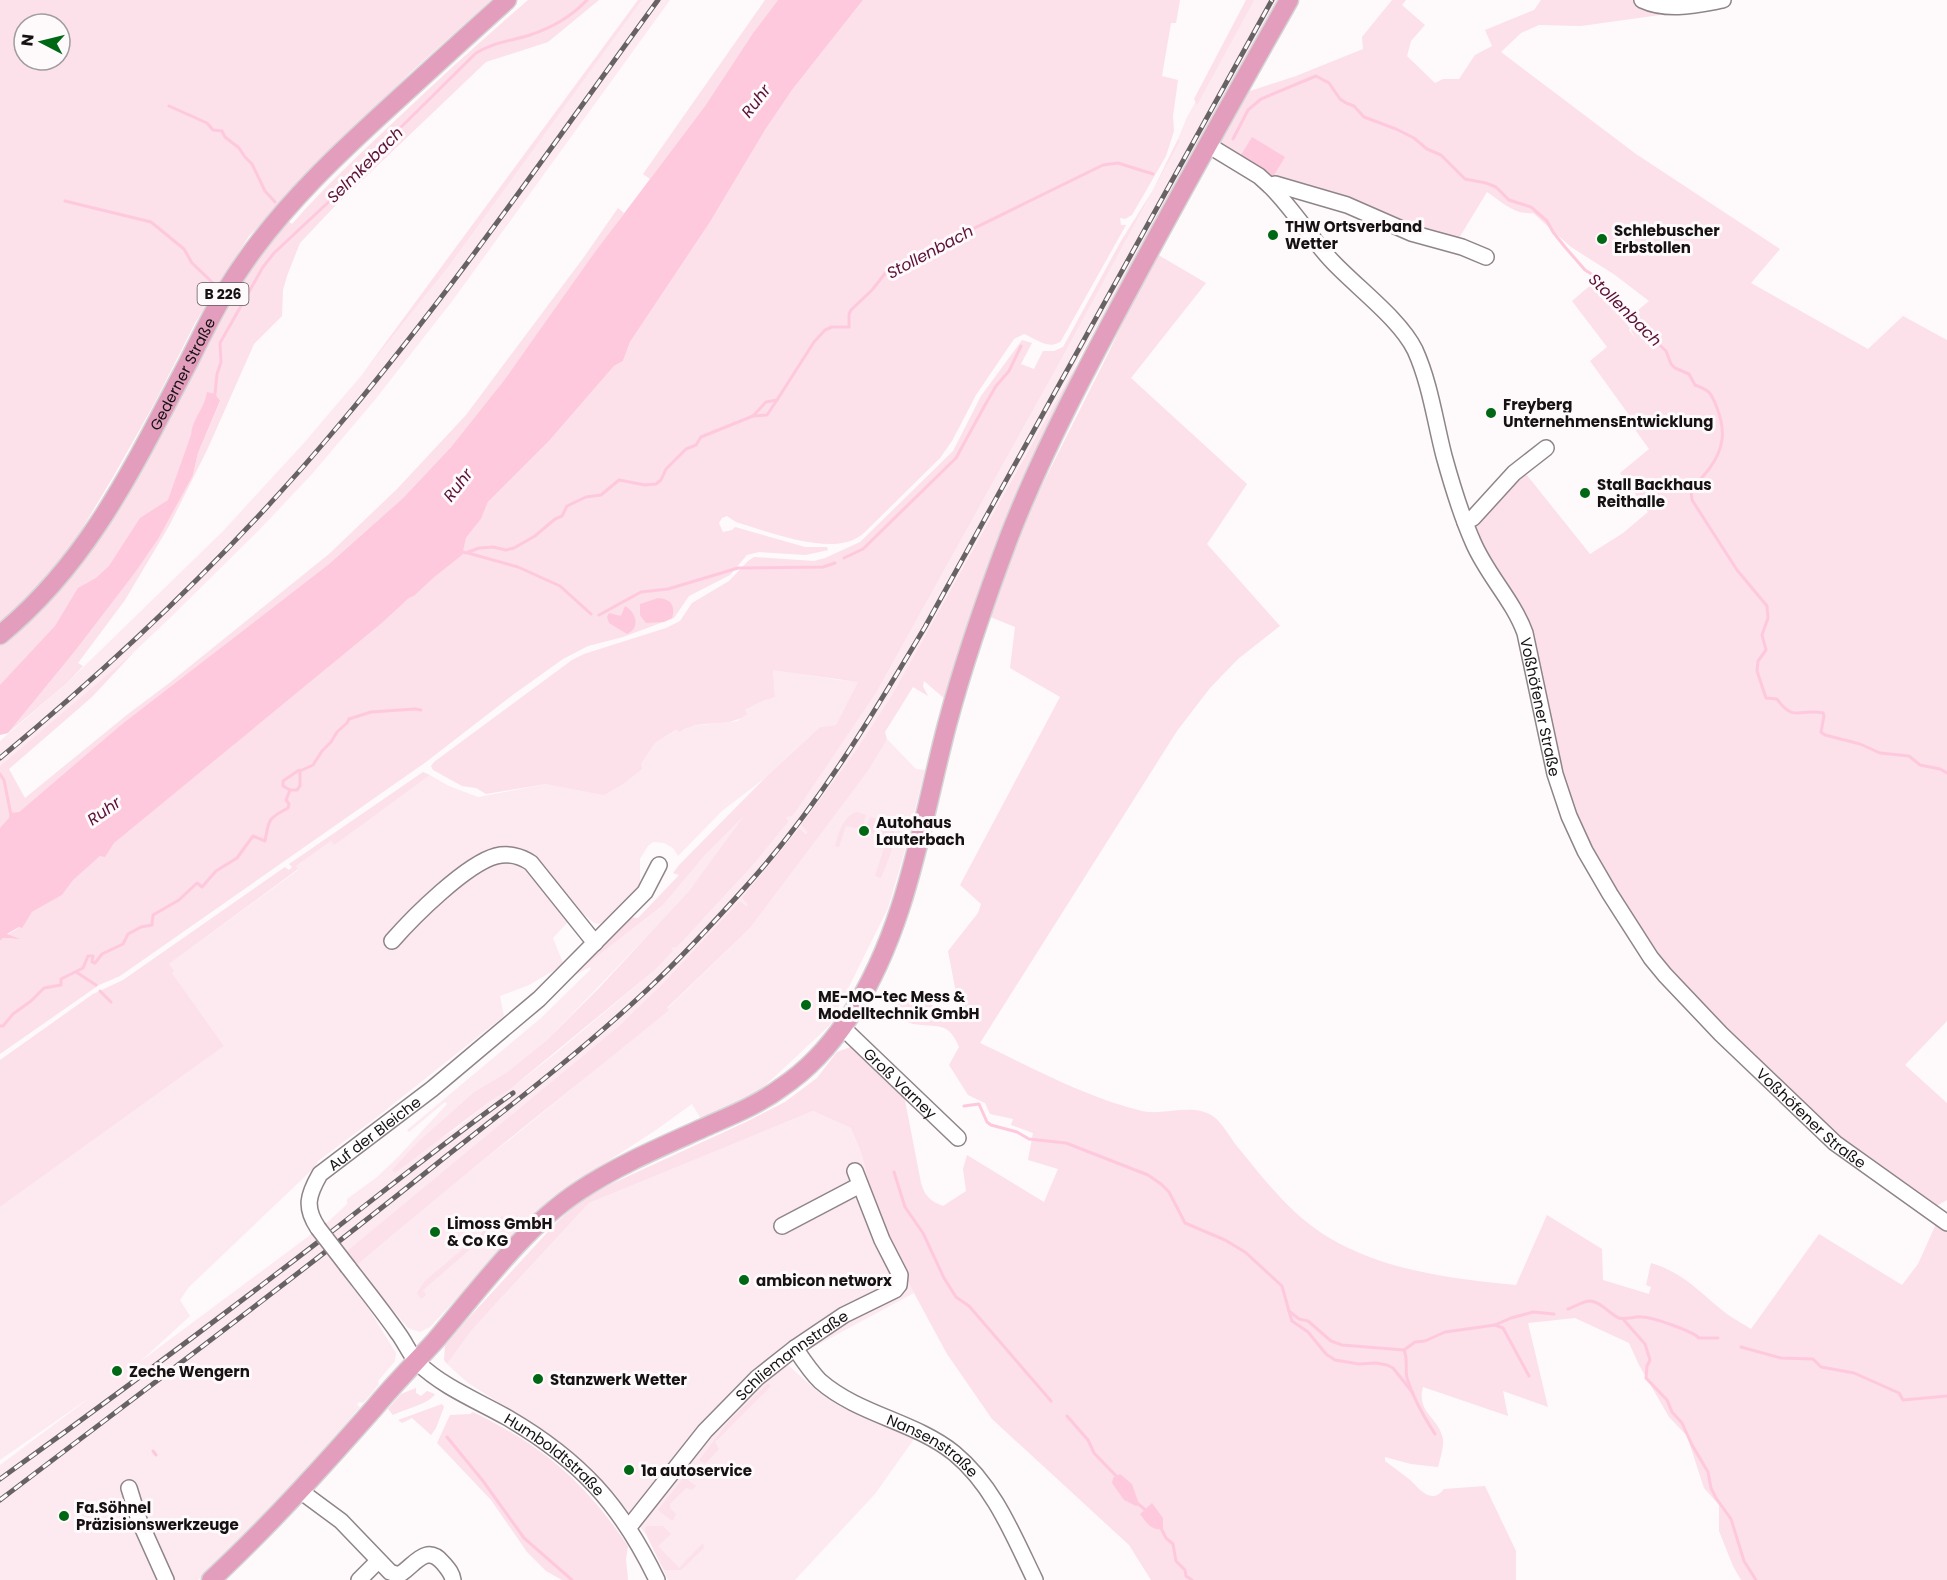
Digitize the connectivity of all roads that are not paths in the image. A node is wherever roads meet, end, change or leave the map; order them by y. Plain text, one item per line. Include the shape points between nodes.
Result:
1 (507, 0) edge
2 (1289, 0) edge
3 (1642, 0) edge
4 (1723, 0) edge
5 (1207, 147) junction
6 (1270, 186) junction
7 (1486, 257) dead end
8 (1546, 448) dead end
9 (1465, 522) junction
10 (0, 635) edge
11 (659, 865) dead end
12 (392, 941) dead end
13 (595, 943) junction
14 (842, 1027) junction
15 (958, 1138) dead end
16 (1943, 1215) edge
17 (782, 1226) dead end
18 (795, 1348) junction
19 (417, 1362) junction
20 (129, 1488) dead end
21 (299, 1490) junction
22 (629, 1527) junction
23 (378, 1561) junction
24 (166, 1580) edge
25 (211, 1580) edge
26 (359, 1580) edge
27 (453, 1580) edge
28 (657, 1580) edge
29 (1035, 1580) edge

1 - 10 main road, Gederner Straße / B 226 via 357,137 260,241 226,290 128,477 81,551 37,602
2 - 5 main road
3 - 4 street via 1675,7
5 - 6 street, Voßhöfener Straße via 1260,176
5 - 14 main road via 1099,345 1011,533 948,721 905,897 872,978
6 - 7 street via 1275,184 1347,205 1411,233
6 - 9 street, Voßhöfener Straße via 1330,259 1409,339 1420,363
8 - 9 street via 1514,473
9 - 16 street, Voßhöfener Straße via 1480,557 1522,623 1555,774 1569,816 1605,886 1651,958 1721,1034 1835,1143
11 - 13 street, Auf der Bleiche via 645,892
12 - 13 street via 412,918 468,871 499,855 519,856 531,863
13 - 19 street, Auf der Bleiche, bridge via 531,1007 320,1174 310,1193 308,1210 318,1228
14 - 15 street, Groß Varney
14 - 19 main road via 804,1070 775,1092 626,1164 559,1205 514,1249
17 - 18 street, Schliemannstraße via 858,1178 900,1275 895,1290 844,1315
18 - 22 street, Schliemannstraße via 719,1415
18 - 29 street, Nansenstraße via 811,1372 828,1387 930,1437 965,1464 991,1496
19 - 21 main road
19 - 22 street, Humboldtstraße via 565,1456 585,1473
20 - 24 street
21 - 23 street via 341,1521
21 - 25 main road
22 - 28 street, Humboldtstraße
23 - 26 street
23 - 27 street via 399,1575 424,1555 434,1555

